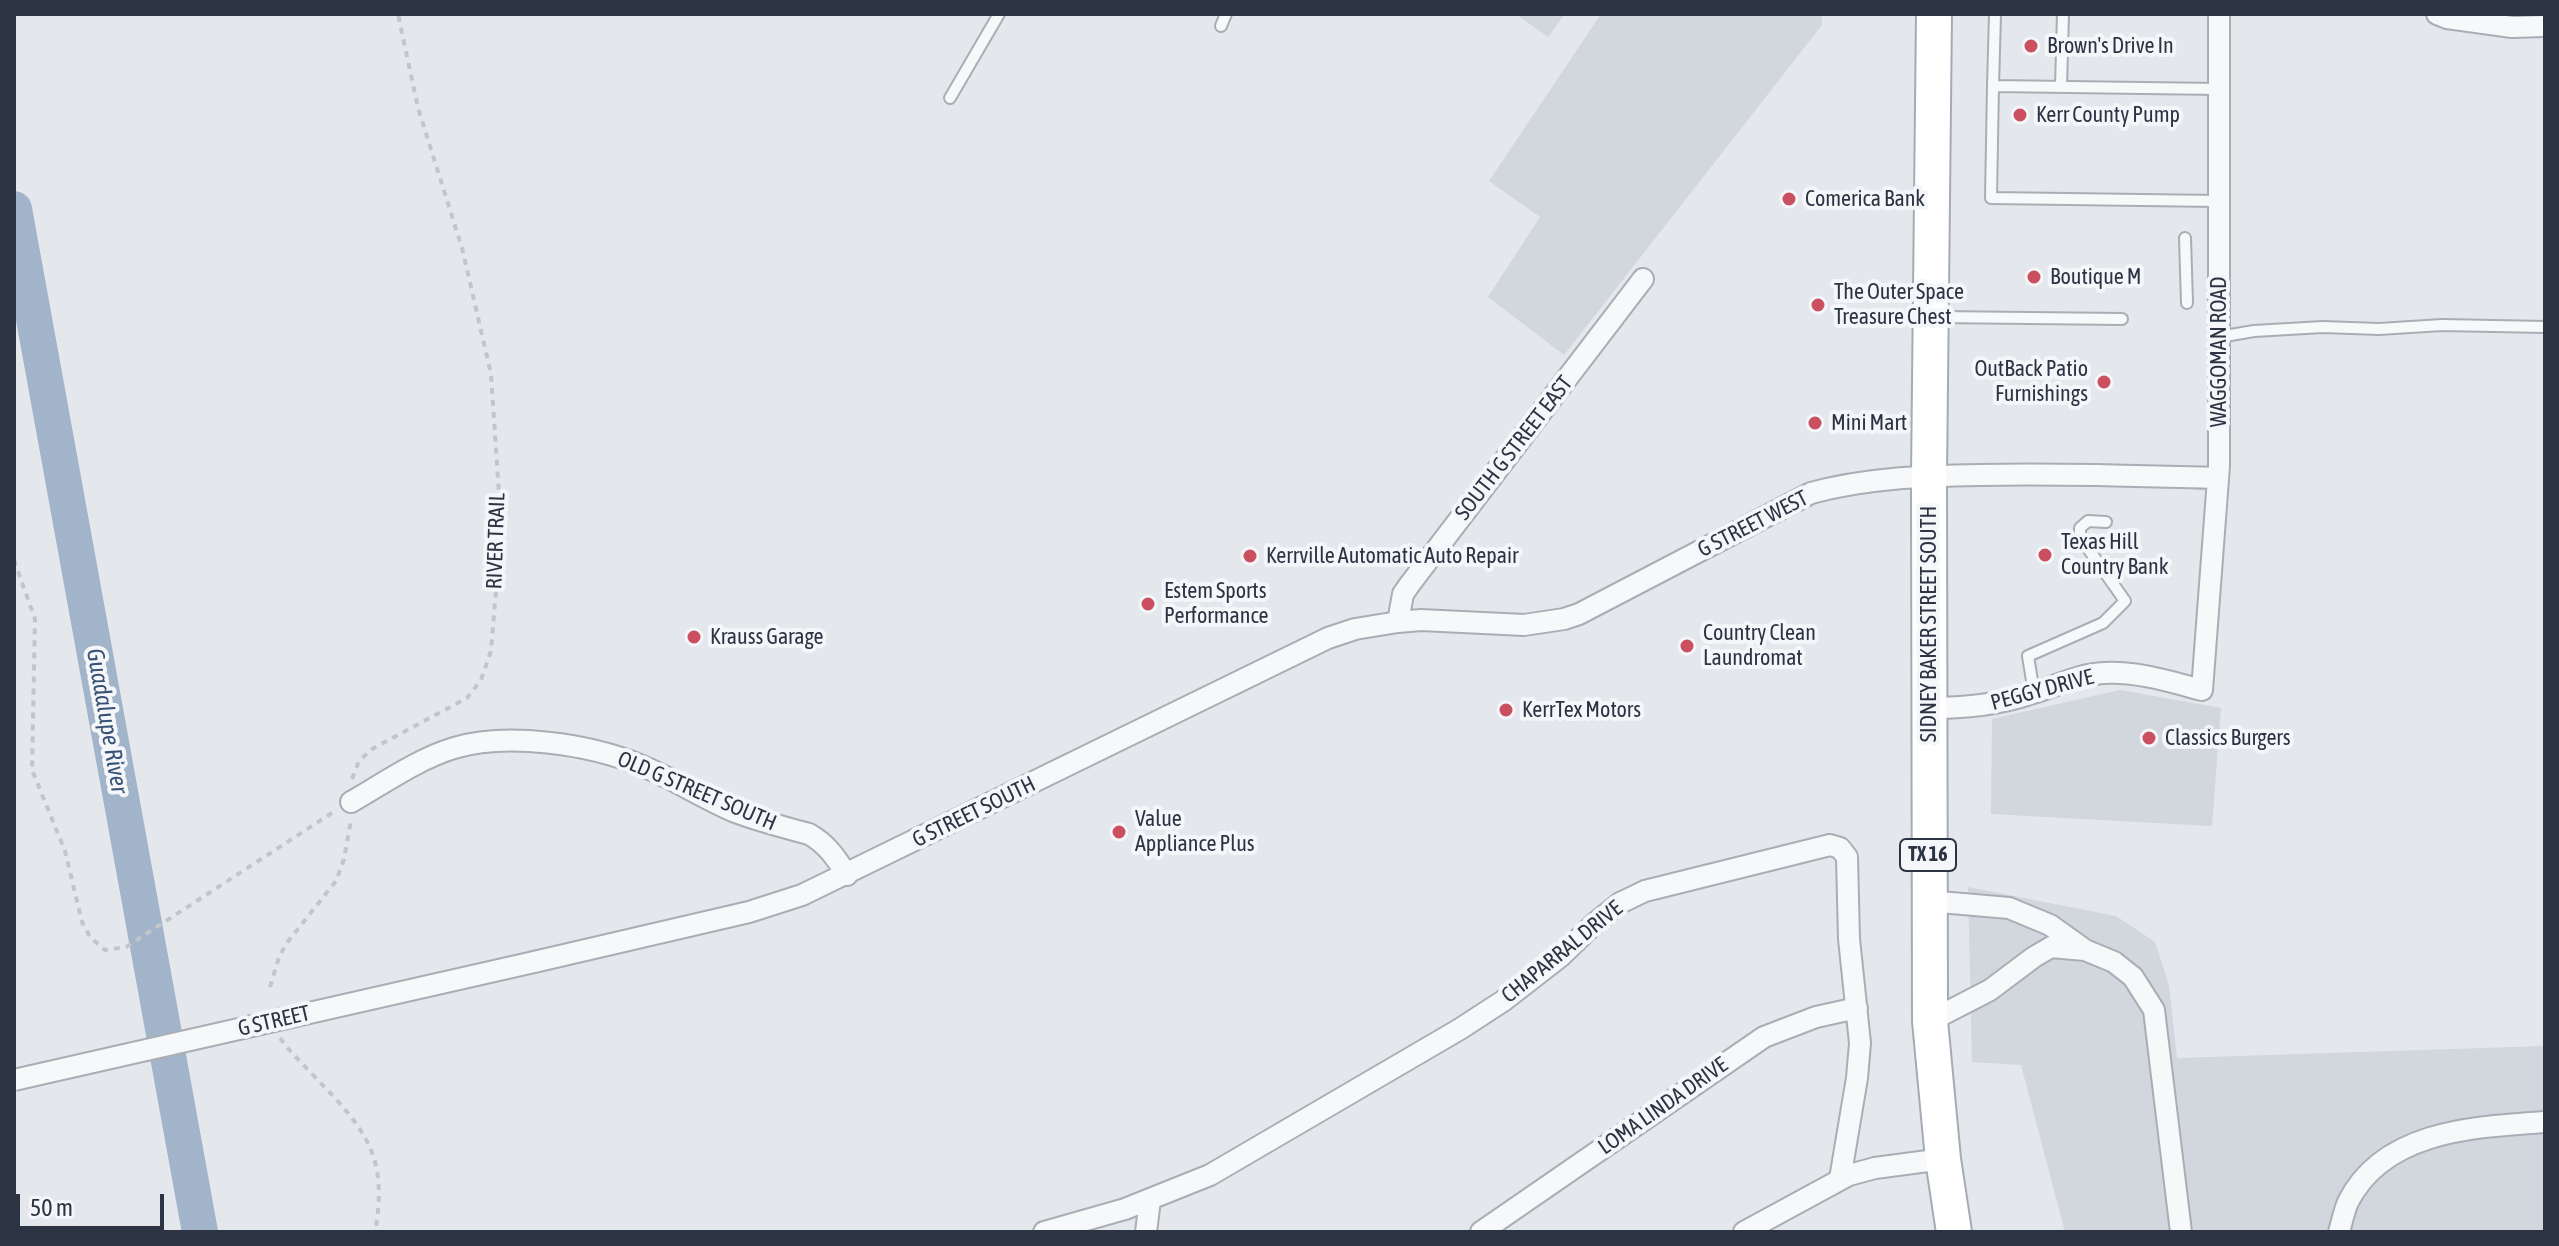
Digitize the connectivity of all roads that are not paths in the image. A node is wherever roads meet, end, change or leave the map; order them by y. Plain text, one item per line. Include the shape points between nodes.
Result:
1 (999, 14) edge
2 (1226, 14) edge
3 (1934, 14) edge
4 (1995, 14) edge
5 (2063, 14) edge
6 (2219, 14) edge
7 (2437, 14) edge
8 (1221, 26) dead end
9 (2545, 26) edge
10 (1993, 86) junction
11 (2061, 87) junction
12 (2219, 89) junction
13 (950, 98) dead end
14 (2218, 201) junction
15 (2185, 238) dead end
16 (1643, 279) dead end
17 (2187, 303) dead end
18 (1932, 316) junction
19 (2122, 319) dead end
20 (2545, 327) edge
21 (2219, 337) junction
22 (1929, 476) junction
23 (2218, 478) junction
24 (2106, 522) dead end
25 (1398, 622) junction
26 (2202, 690) joint
27 (2034, 693) junction
28 (1928, 708) junction
29 (351, 802) road end
30 (847, 875) junction
31 (1928, 901) junction
32 (2085, 950) junction
33 (534, 962) joint
34 (1857, 1008) junction
35 (1930, 1021) junction
36 (14, 1080) edge
37 (2545, 1122) edge
38 (1943, 1159) junction
39 (1840, 1179) junction
40 (1150, 1200) junction
41 (1044, 1232) edge
42 (1146, 1232) edge
43 (1481, 1232) edge
44 (1744, 1232) edge
45 (1954, 1232) edge
46 (2181, 1232) edge
47 (2339, 1232) edge

1 - 13 lane
2 - 8 lane
3 - 18 main road, SIDNEY BAKER STREET SOUTH / TX 16
4 - 10 lane
5 - 11 lane
6 - 12 street, WAGGOMAN ROAD
7 - 9 street via 2512,27
10 - 11 lane
10 - 14 lane via 1991,198
11 - 12 lane
12 - 14 street, WAGGOMAN ROAD
14 - 21 street, WAGGOMAN ROAD
15 - 17 lane
16 - 25 street, SOUTH G STREET EAST via 1410,584
18 - 19 lane
18 - 22 main road, SIDNEY BAKER STREET SOUTH / TX 16
20 - 21 lane via 2323,327
21 - 23 street, WAGGOMAN ROAD
22 - 23 street, G STREET WEST
22 - 25 street, G STREET WEST via 1848,483 1811,493 1564,619 1524,625
22 - 28 main road, SIDNEY BAKER STREET SOUTH / TX 16
23 - 26 street, WAGGOMAN ROAD
24 - 27 lane via 2088,521 2080,528 2080,537 2125,601 2103,623 2028,656
25 - 30 street, G STREET SOUTH via 1328,638
26 - 27 street, PEGGY DRIVE via 2105,672
27 - 28 street, PEGGY DRIVE via 1976,708
28 - 31 main road, SIDNEY BAKER STREET SOUTH / TX 16
29 - 30 street, OLD G STREET SOUTH via 453,748 511,742 569,747 618,756 731,810 809,834
30 - 33 street, G STREET SOUTH via 749,912
31 - 32 street via 2009,908 2050,925
31 - 35 main road, SIDNEY BAKER STREET SOUTH / TX 16
32 - 35 street via 2051,947 1990,990
32 - 46 street via 2133,977 2154,1010
33 - 36 street, G STREET, bridge
34 - 39 street, CHAPARRAL DRIVE via 1857,1078
34 - 40 street, CHAPARRAL DRIVE via 1847,857 1840,848 1819,846 1660,887 1620,903 1561,956 1460,1029 1210,1175
34 - 43 street, LOMA LINDA DRIVE via 1764,1037
35 - 38 main road, SIDNEY BAKER STREET SOUTH / TX 16
37 - 47 street via 2436,1135 2404,1146 2362,1182
38 - 39 street via 1875,1168
38 - 45 main road, SIDNEY BAKER STREET SOUTH / TX 16
39 - 44 street
40 - 41 street, CHAPARRAL DRIVE
40 - 42 street

